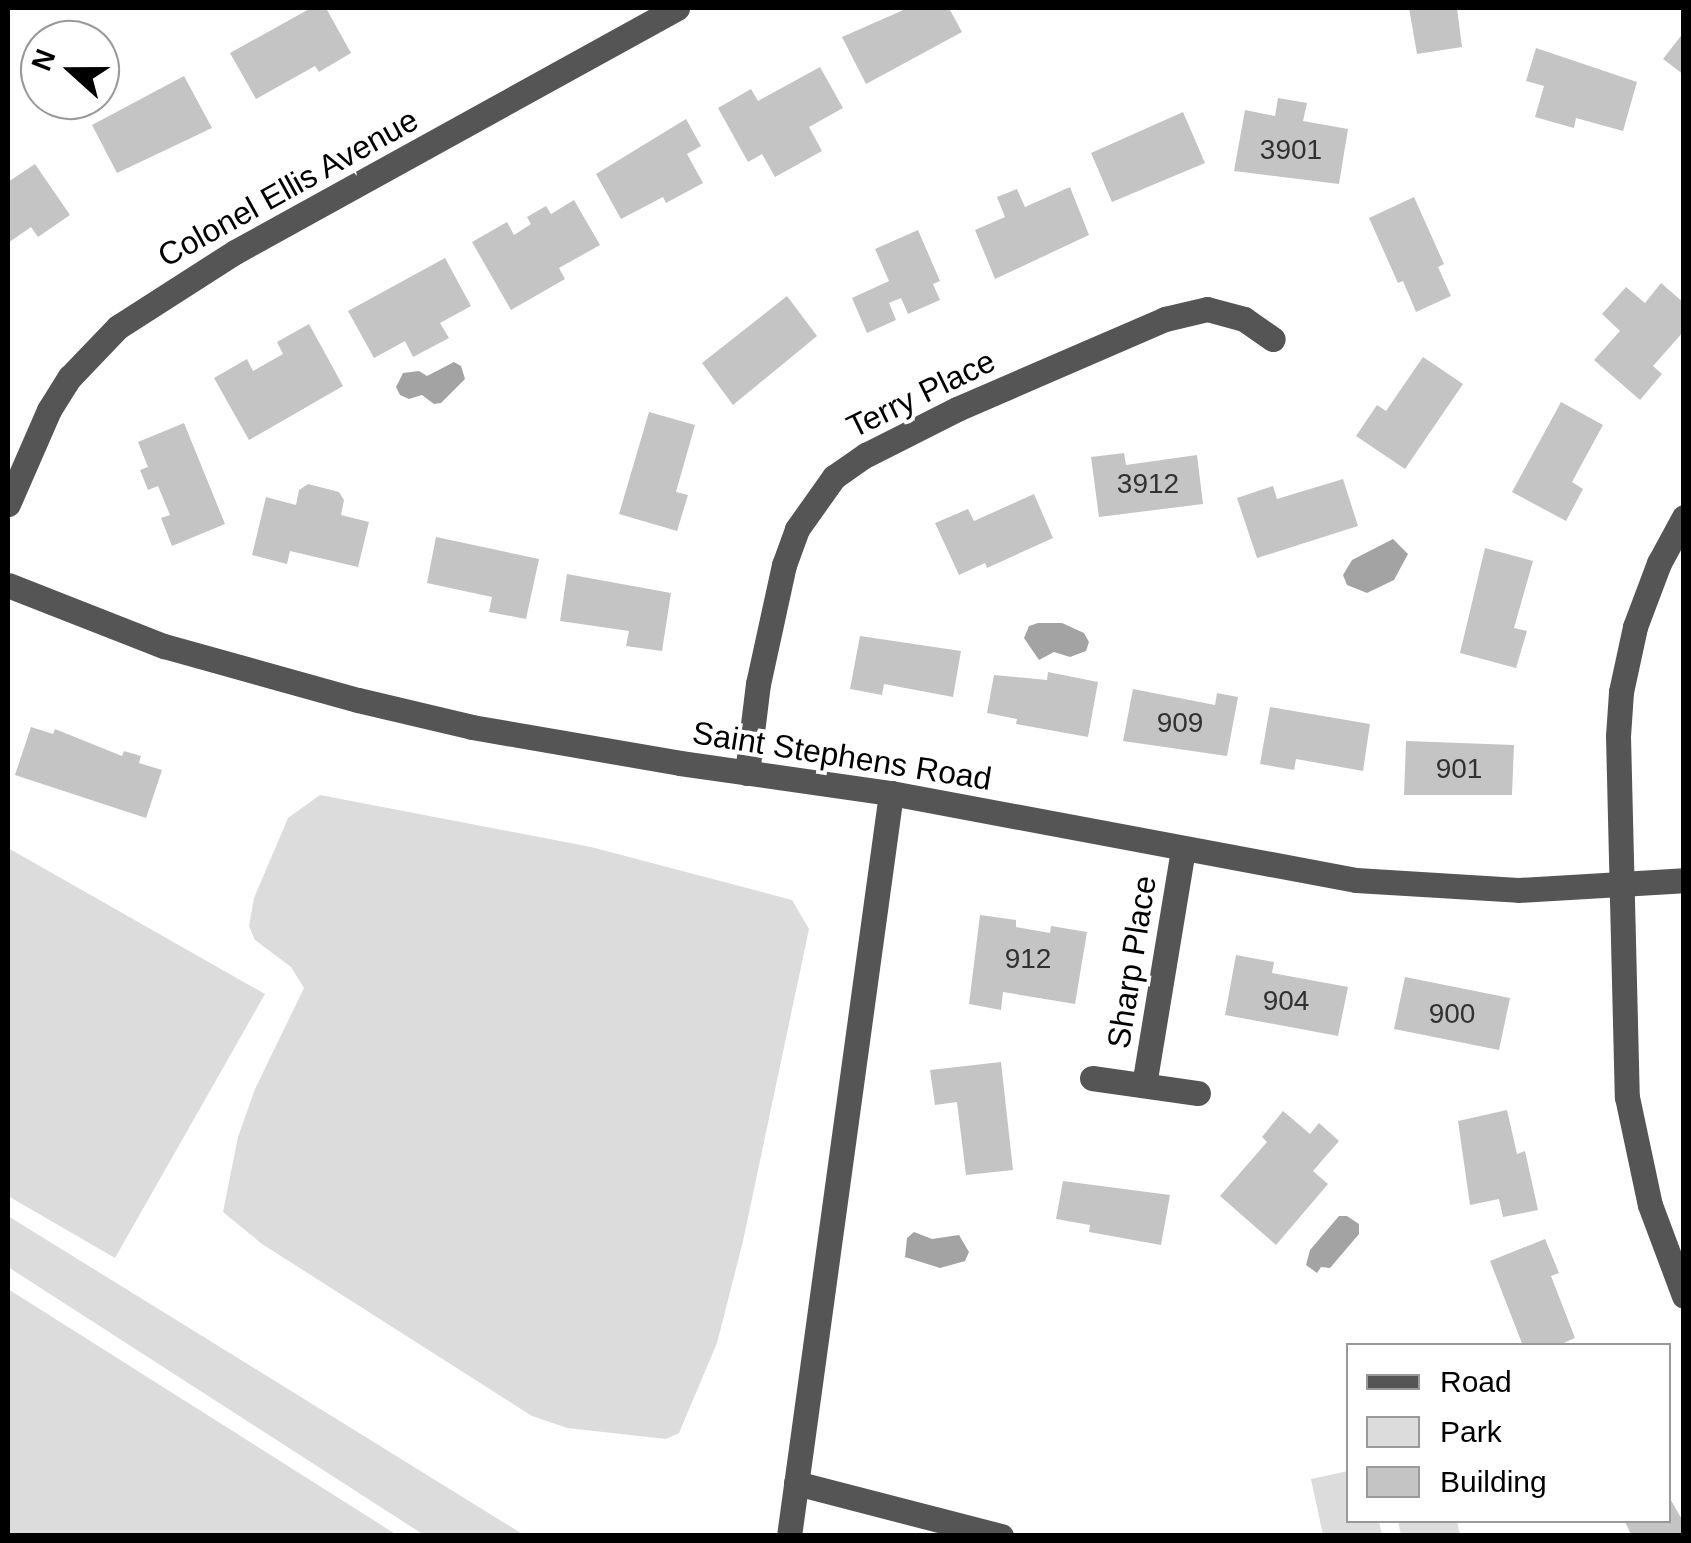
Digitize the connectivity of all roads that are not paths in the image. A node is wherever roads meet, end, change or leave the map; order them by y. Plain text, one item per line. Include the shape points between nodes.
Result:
1 (677, 8) edge
2 (1273, 339) dead end
3 (8, 504) edge
4 (1684, 517) edge
5 (8, 585) edge
6 (748, 773) junction
7 (891, 793) junction
8 (1184, 850) junction
9 (1684, 880) edge
10 (1619, 887) junction
11 (1092, 1078) dead end
12 (1144, 1086) junction
13 (1198, 1093) dead end
14 (1684, 1296) edge
15 (796, 1483) junction
16 (788, 1536) edge
17 (1001, 1536) edge

1 - 3 street, Colonel Ellis Avenue via 235,252 118,327 49,410
2 - 6 street, Terry Place via 1244,319 1207,309 1165,320 957,408 834,477 797,529 784,565 758,684
4 - 10 street via 1643,601 1621,692
5 - 6 street, Saint Stephens Road via 164,646 358,700 472,727
6 - 7 street, Saint Stephens Road
7 - 8 street, Saint Stephens Road
7 - 15 street
8 - 10 street, Saint Stephens Road via 1356,880 1451,888
8 - 12 street, Sharp Place
9 - 10 street, Saint Stephens Road
10 - 14 street via 1627,1097 1650,1205
11 - 12 street, Sharp Place
12 - 13 street, Sharp Place
15 - 16 street
15 - 17 street

